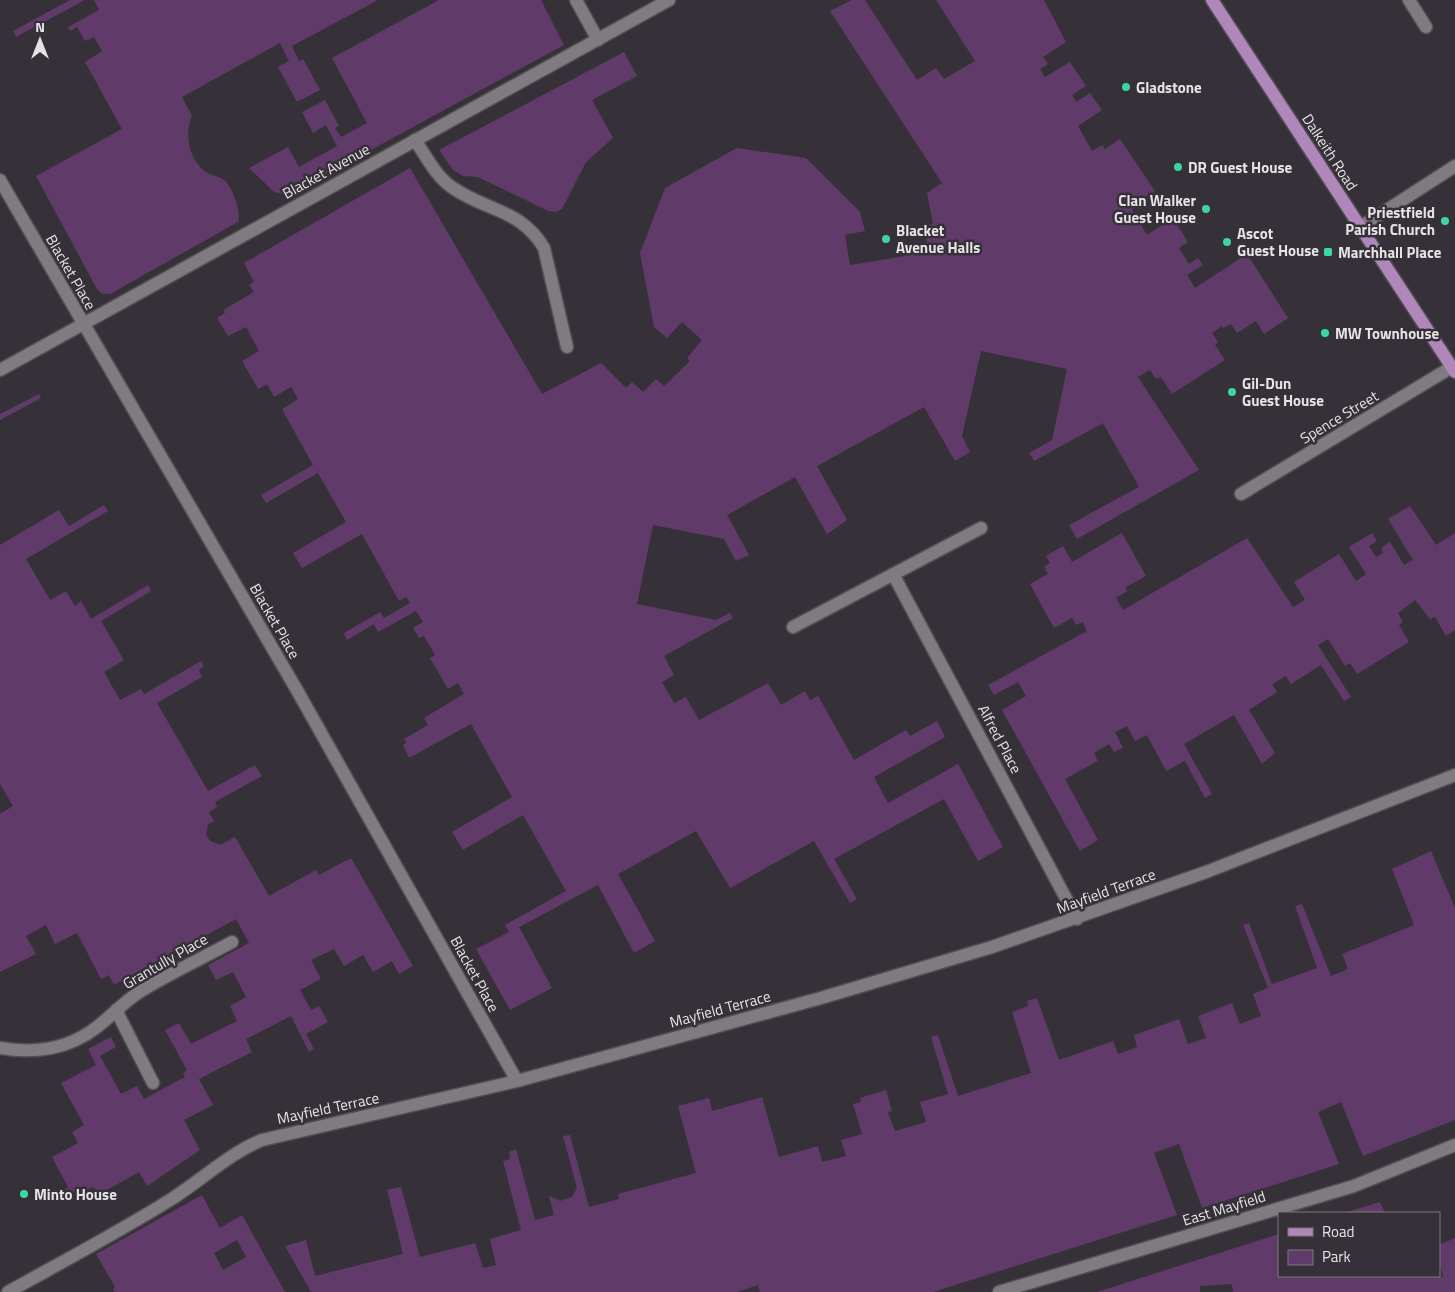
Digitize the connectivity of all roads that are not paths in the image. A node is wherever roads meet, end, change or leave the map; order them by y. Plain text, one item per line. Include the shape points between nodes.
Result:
1 (576, 0) edge
2 (669, 0) edge
3 (1212, 0) edge
4 (1409, 0) edge
5 (1426, 27) dead end
6 (598, 40) junction
7 (415, 140) junction
8 (1455, 166) edge
9 (0, 180) edge
10 (1359, 228) junction
11 (83, 324) junction
12 (567, 347) dead end
13 (0, 370) edge
14 (1454, 370) edge
15 (1241, 494) dead end
16 (981, 528) dead end
17 (893, 574) junction
18 (793, 627) dead end
19 (1455, 774) edge
20 (1077, 919) junction
21 (232, 942) dead end
22 (116, 1010) junction
23 (0, 1048) edge
24 (153, 1082) dead end
25 (517, 1082) junction
26 (1455, 1145) edge
27 (8, 1292) edge
28 (1000, 1292) edge

1 - 6 street
2 - 6 street, Blacket Avenue
3 - 10 main road, Dalkeith Road
4 - 5 street
6 - 7 street, Blacket Avenue
7 - 11 street, Blacket Avenue
7 - 12 street via 442,180 454,189 519,219 539,238
8 - 10 street
9 - 11 street, Blacket Place
10 - 14 main road, Dalkeith Road
11 - 13 street, Blacket Avenue
11 - 25 street, Blacket Place via 298,692
14 - 15 street, Spence Street
16 - 17 street
17 - 18 street
17 - 20 street, Alfred Place
19 - 20 street, Mayfield Terrace
20 - 25 street, Mayfield Terrace via 821,998
21 - 22 street, Grantully Place via 149,987
22 - 23 street, Grantully Place via 96,1028 60,1046 30,1052
22 - 24 street, Grantully Place
25 - 27 street, Mayfield Terrace via 262,1140 235,1153 183,1192 130,1225
26 - 28 street, East Mayfield via 1354,1186

